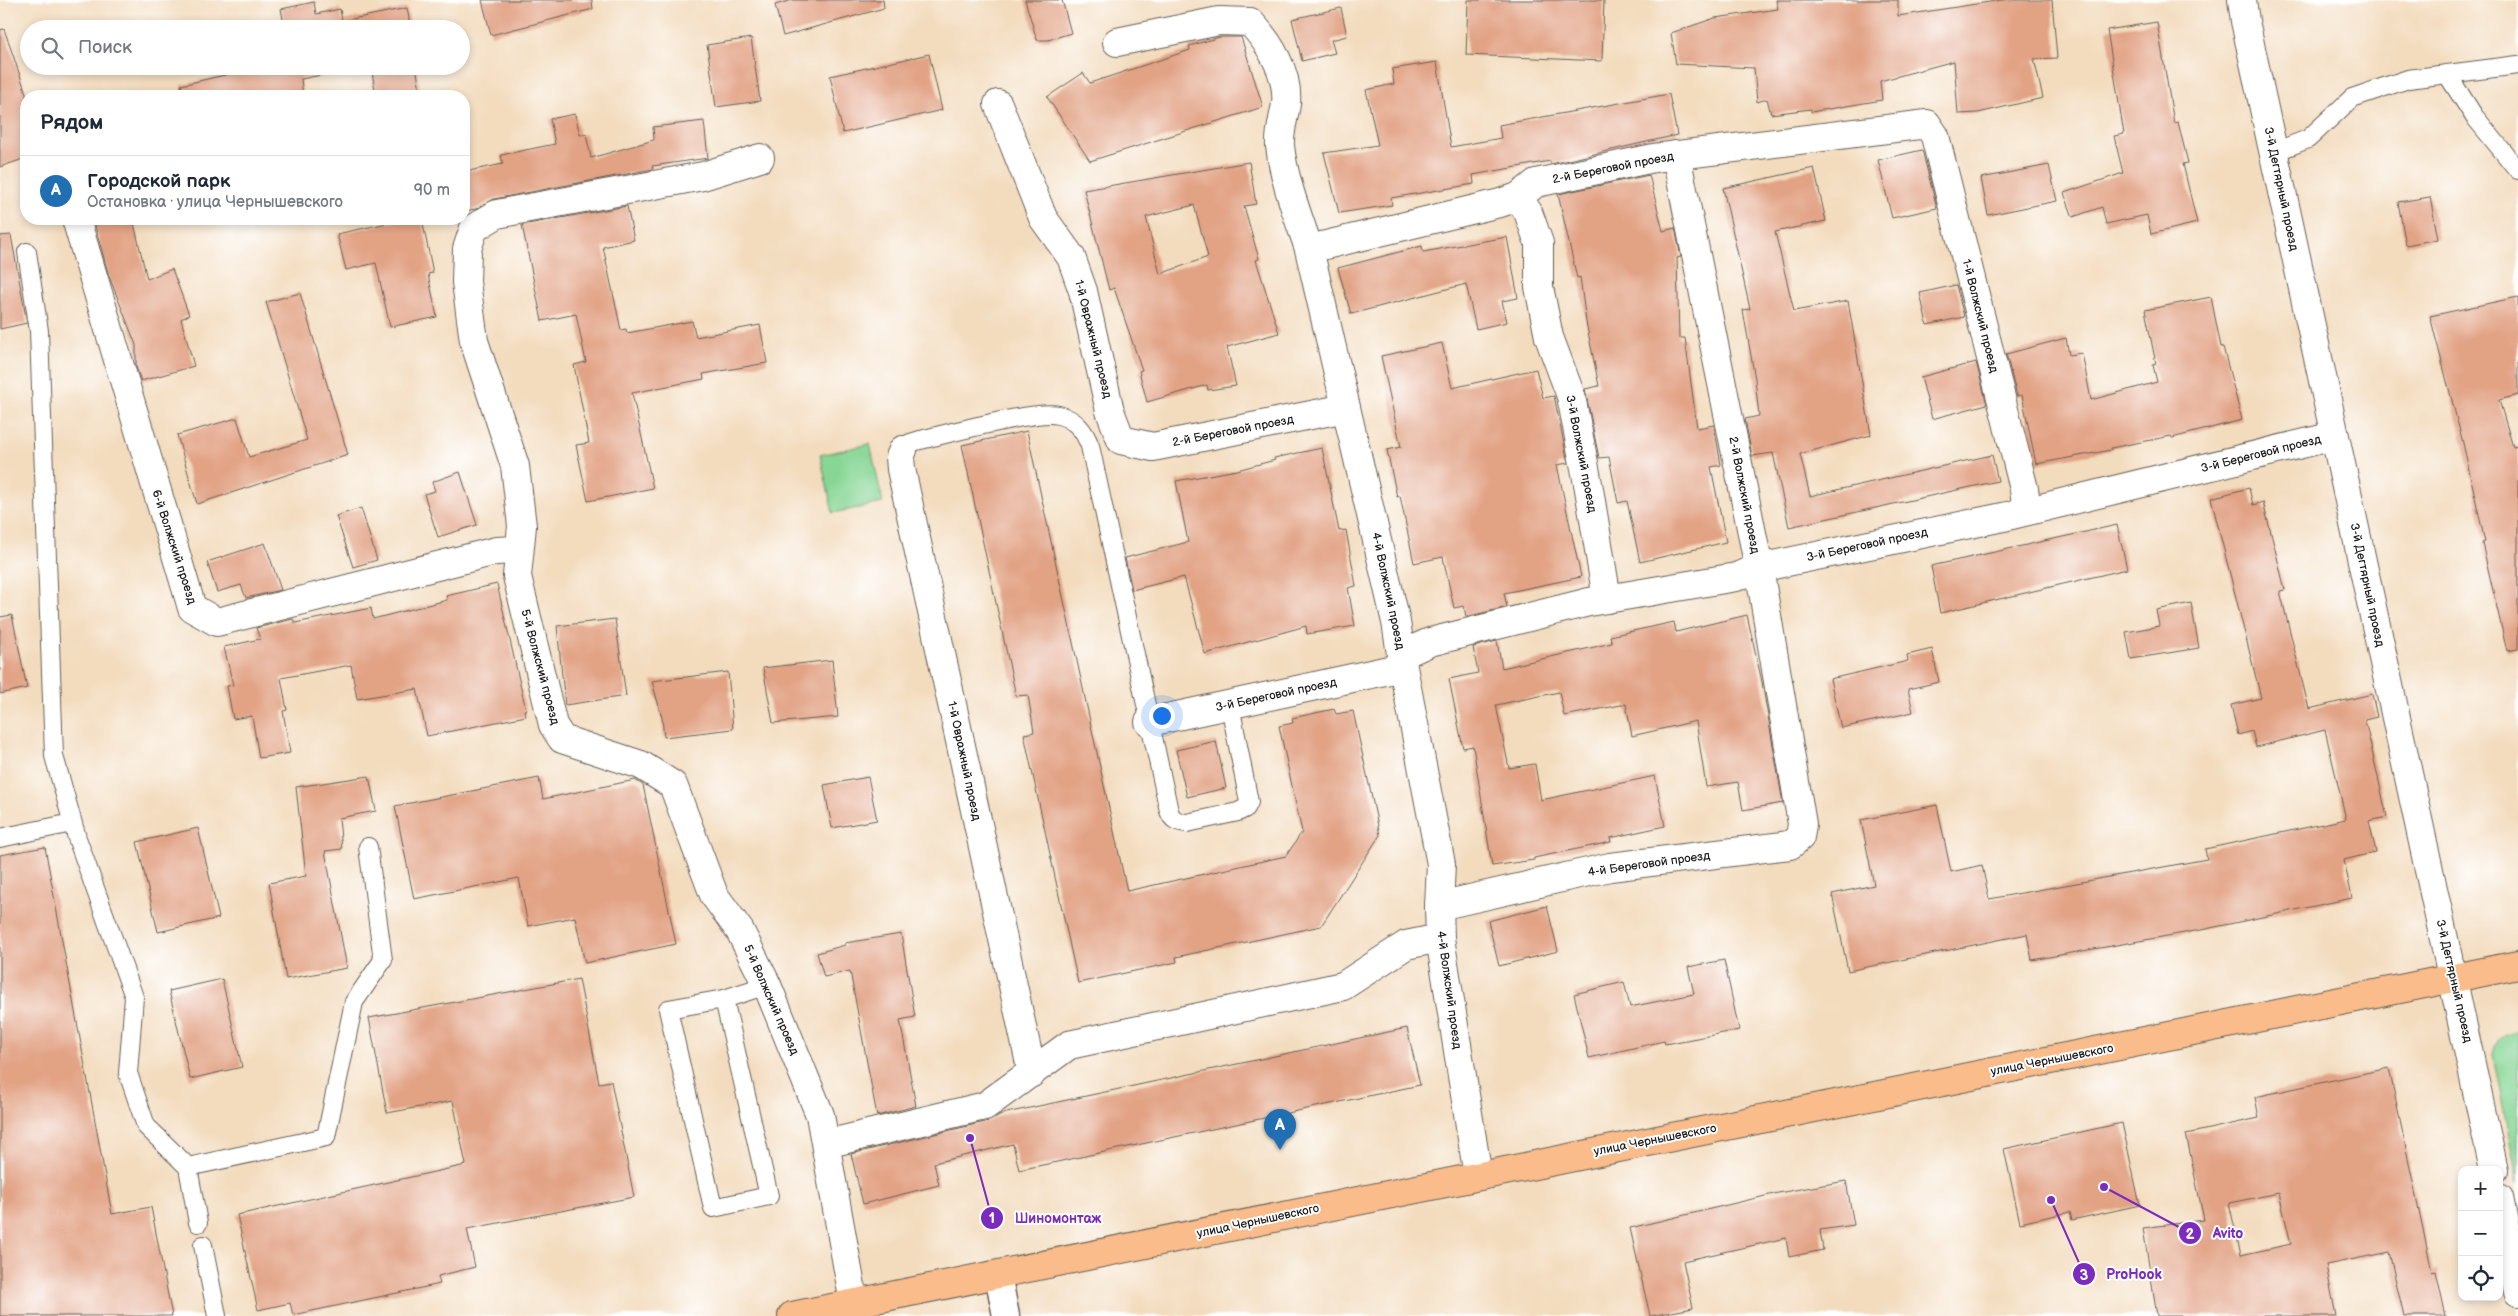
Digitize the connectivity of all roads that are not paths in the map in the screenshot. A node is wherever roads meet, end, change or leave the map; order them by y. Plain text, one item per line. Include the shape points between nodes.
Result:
1 (2242, 0) edge
2 (1117, 42) dead end
3 (2518, 65) edge
4 (2447, 74) junction
5 (998, 104) dead end
6 (1926, 124) joint
7 (2274, 152) junction
8 (1676, 155) junction
9 (760, 158) dead end
10 (2518, 170) edge
11 (1518, 197) junction
12 (78, 225) edge
13 (1309, 249) junction
14 (27, 252) dead end
15 (1346, 408) junction
16 (2334, 436) junction
17 (1121, 440) joint
18 (903, 450) joint
19 (2027, 511) junction
20 (518, 550) junction
21 (1759, 568) junction
22 (1607, 599) junction
23 (1402, 661) junction
24 (1230, 705) junction
25 (1150, 722) junction
26 (72, 823) junction
27 (1800, 837) joint
28 (0, 838) edge
29 (368, 847) dead end
30 (1439, 906) junction
31 (1440, 938) junction
32 (2518, 965) edge
33 (2454, 978) junction
34 (768, 985) junction
35 (724, 999) junction
36 (1032, 1072) junction
37 (826, 1144) junction
38 (2493, 1166) edge
39 (188, 1167) junction
40 (1478, 1176) junction
41 (2502, 1211) edge
42 (198, 1223) dead end
43 (203, 1245) dead end
44 (998, 1274) junction
45 (2518, 1292) edge
46 (854, 1303) junction
47 (217, 1316) edge
48 (792, 1316) edge
49 (1006, 1316) edge

1 - 7 street, 3-й Дегтярный проезд via 2244,22
2 - 13 street, 4-й Волжский проезд via 1219,21 1250,22 1263,36 1282,71 1286,101 1280,144 1292,199
3 - 4 lane
4 - 7 lane via 2408,79 2352,98 2308,139
4 - 10 lane via 2474,116
5 - 17 street, 1-й Овражный проезд via 1043,218 1072,257 1083,291 1110,411
6 - 8 street, 2-й Береговой проезд
6 - 19 street, 1-й Волжский проезд via 1935,136
7 - 16 street, 3-й Дегтярный проезд
8 - 11 street, 2-й Береговой проезд via 1536,183
8 - 21 street, 2-й Волжский проезд
9 - 20 street, 5-й Волжский проезд via 703,176 497,214 474,228 467,249 466,282 474,341 515,466 522,526
11 - 13 street, 2-й Береговой проезд
11 - 22 street, 3-й Волжский проезд via 1528,212 1538,243 1540,286 1549,337 1571,396
12 - 20 street, 6-й Волжский проезд via 192,608 217,622 496,550
13 - 15 street, 4-й Волжский проезд
14 - 26 lane via 39,331 54,756
15 - 17 street, 2-й Береговой проезд via 1153,447
15 - 23 street, 4-й Волжский проезд via 1396,622
16 - 19 street, 3-й Береговой проезд
16 - 33 street, 3-й Дегтярный проезд
18 - 25 lane via 920,440 1036,415 1058,414 1074,421 1085,432
18 - 36 street, 1-й Овражный проезд via 901,469
19 - 21 street, 3-й Береговой проезд
20 - 34 street, 5-й Волжский проезд via 516,576 553,725 562,739 641,765 673,785 714,895 740,931
21 - 22 street, 3-й Береговой проезд via 1736,577
21 - 27 street, 2-й Волжский проезд via 1802,824
22 - 23 street, 3-й Береговой проезд via 1430,642
23 - 24 street, 3-й Береговой проезд
23 - 30 street, 4-й Волжский проезд via 1441,864
24 - 25 street, 3-й Береговой проезд
24 - 25 lane via 1249,802 1238,812 1187,823 1172,819 1169,811
26 - 28 lane
26 - 39 lane via 134,997 128,1073 146,1126
27 - 30 street, 4-й Береговой проезд via 1790,845 1610,867
29 - 39 lane via 383,960 354,1002 326,1137
30 - 31 street, 4-й Волжский проезд
31 - 36 street via 1406,945 1343,986 1069,1045
31 - 40 street, 4-й Волжский проезд
32 - 33 main road, улица Чернышевского
33 - 38 street, 3-й Дегтярный проезд
33 - 40 main road, улица Чернышевского
34 - 35 lane
34 - 37 street, 5-й Волжский проезд via 820,1115
35 - 35 lane via 668,1009 713,1208 769,1196
36 - 37 street via 985,1106
37 - 46 street, 5-й Волжский проезд
39 - 42 lane
40 - 44 main road, улица Чернышевского
41 - 45 street
43 - 47 lane
44 - 46 main road, улица Чернышевского
44 - 49 street
46 - 48 main road, улица Чернышевского

